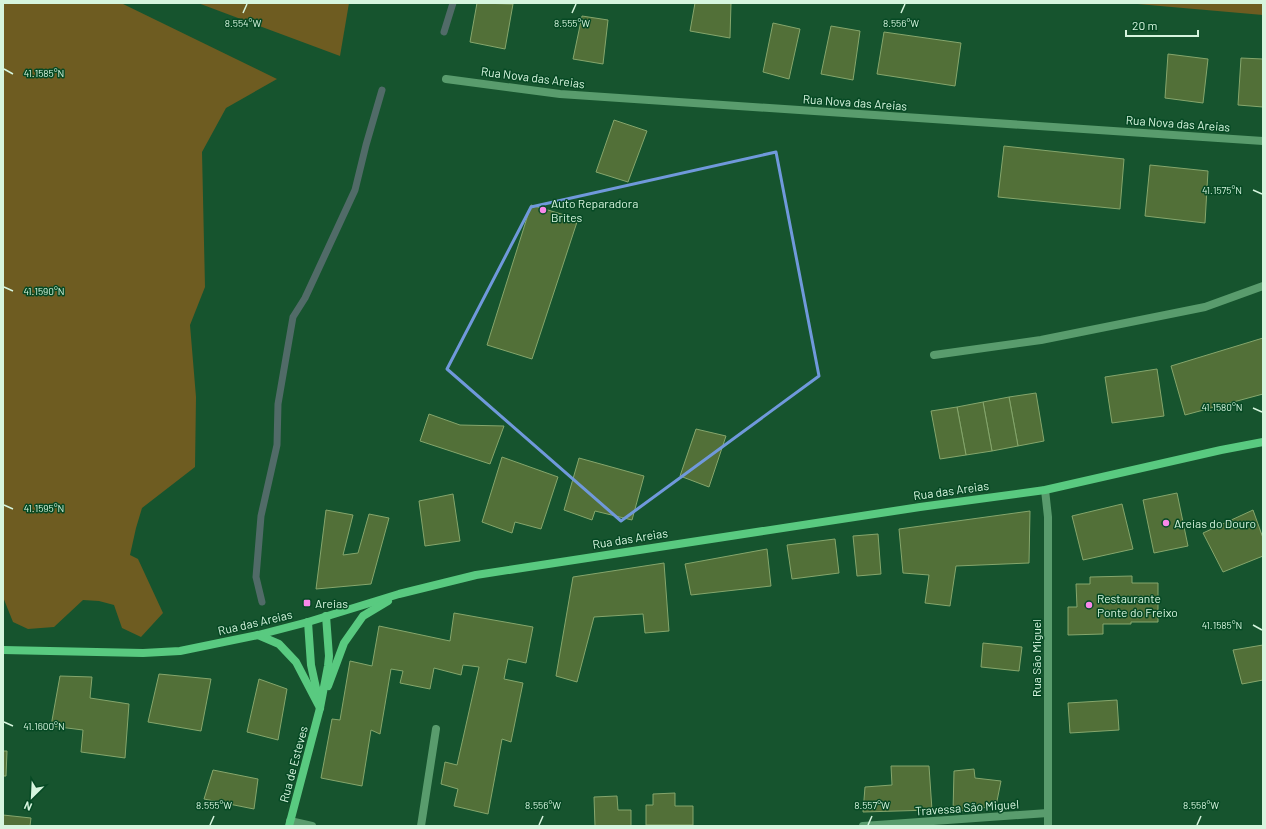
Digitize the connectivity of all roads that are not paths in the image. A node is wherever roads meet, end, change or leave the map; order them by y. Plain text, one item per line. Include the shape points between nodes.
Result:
1 (446, 79) dead end
2 (1263, 141) edge
3 (1263, 286) edge
4 (934, 355) dead end
5 (1263, 442) edge
6 (1045, 490) junction
7 (400, 594) junction
8 (326, 616) junction
9 (308, 622) junction
10 (258, 635) junction
11 (3, 650) edge
12 (320, 708) junction
13 (436, 729) dead end
14 (1048, 813) junction
15 (290, 824) edge
16 (312, 826) edge
17 (421, 826) edge
18 (863, 826) edge
19 (1048, 826) edge

1 - 2 street, Rua Nova das Areias via 560,94
3 - 4 street via 1205,307 1041,340
5 - 6 street, Rua das Areias
6 - 7 street, Rua das Areias via 484,573
6 - 14 street, Rua São Miguel via 1048,517
7 - 8 street, Rua das Areias
7 - 12 street, Rua de Esteves via 363,616 355,627 344,643
8 - 9 street, Rua das Areias
8 - 12 street, Rua de Esteves via 329,656
9 - 10 street, Rua das Areias
9 - 12 street, Rua de Esteves via 311,665
10 - 11 street, Rua das Areias via 165,652
10 - 12 street via 279,644 296,662
12 - 15 street, Rua de Esteves
13 - 17 street
14 - 18 street, Travessa São Miguel
14 - 19 street, Rua São Miguel
15 - 16 street

